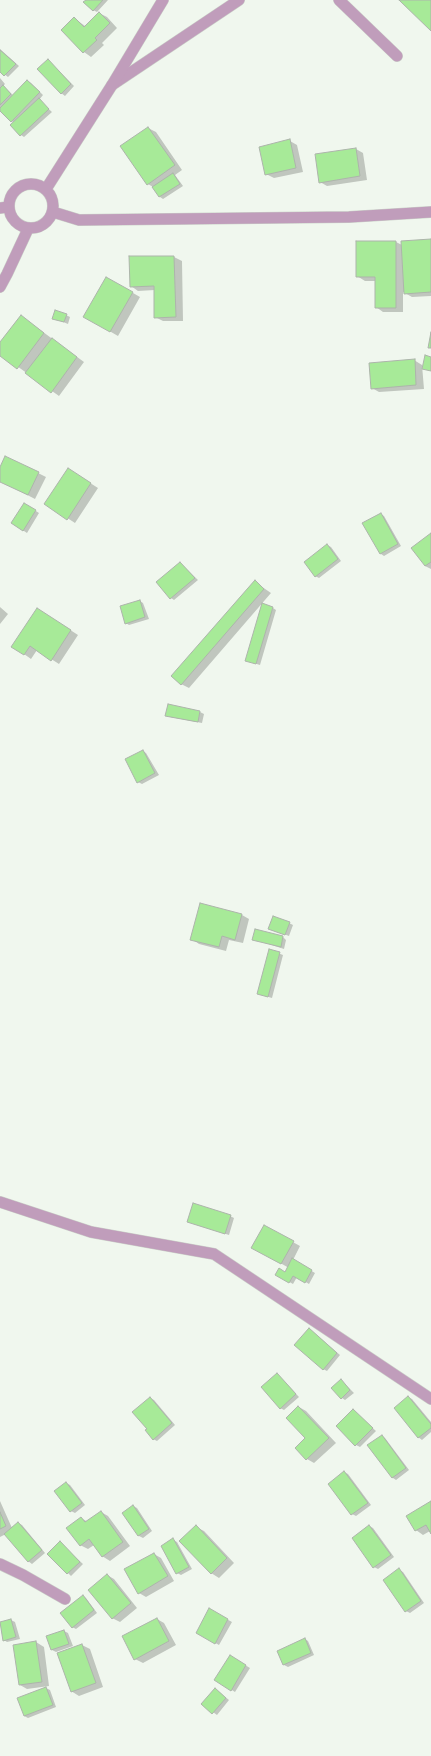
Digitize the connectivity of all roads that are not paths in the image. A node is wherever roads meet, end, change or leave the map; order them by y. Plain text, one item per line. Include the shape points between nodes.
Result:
1 (163, 0) edge
2 (239, 0) edge
3 (340, 0) edge
4 (397, 56) dead end
5 (112, 86) junction
6 (46, 189) junction
7 (4, 207) edge
8 (53, 212) junction
9 (431, 212) edge
10 (28, 229) junction
11 (0, 287) edge
12 (0, 1202) edge
13 (431, 1399) edge
14 (0, 1564) edge
15 (65, 1599) dead end

1 - 5 street
2 - 5 street
3 - 4 street
5 - 6 street
6 - 7 street via 36,184 26,184 17,189
6 - 8 street via 52,200
7 - 10 street via 18,225
8 - 9 street via 79,220 349,217
8 - 10 street via 48,221 39,228
10 - 11 street
12 - 13 street via 90,1232 214,1254
14 - 15 street

